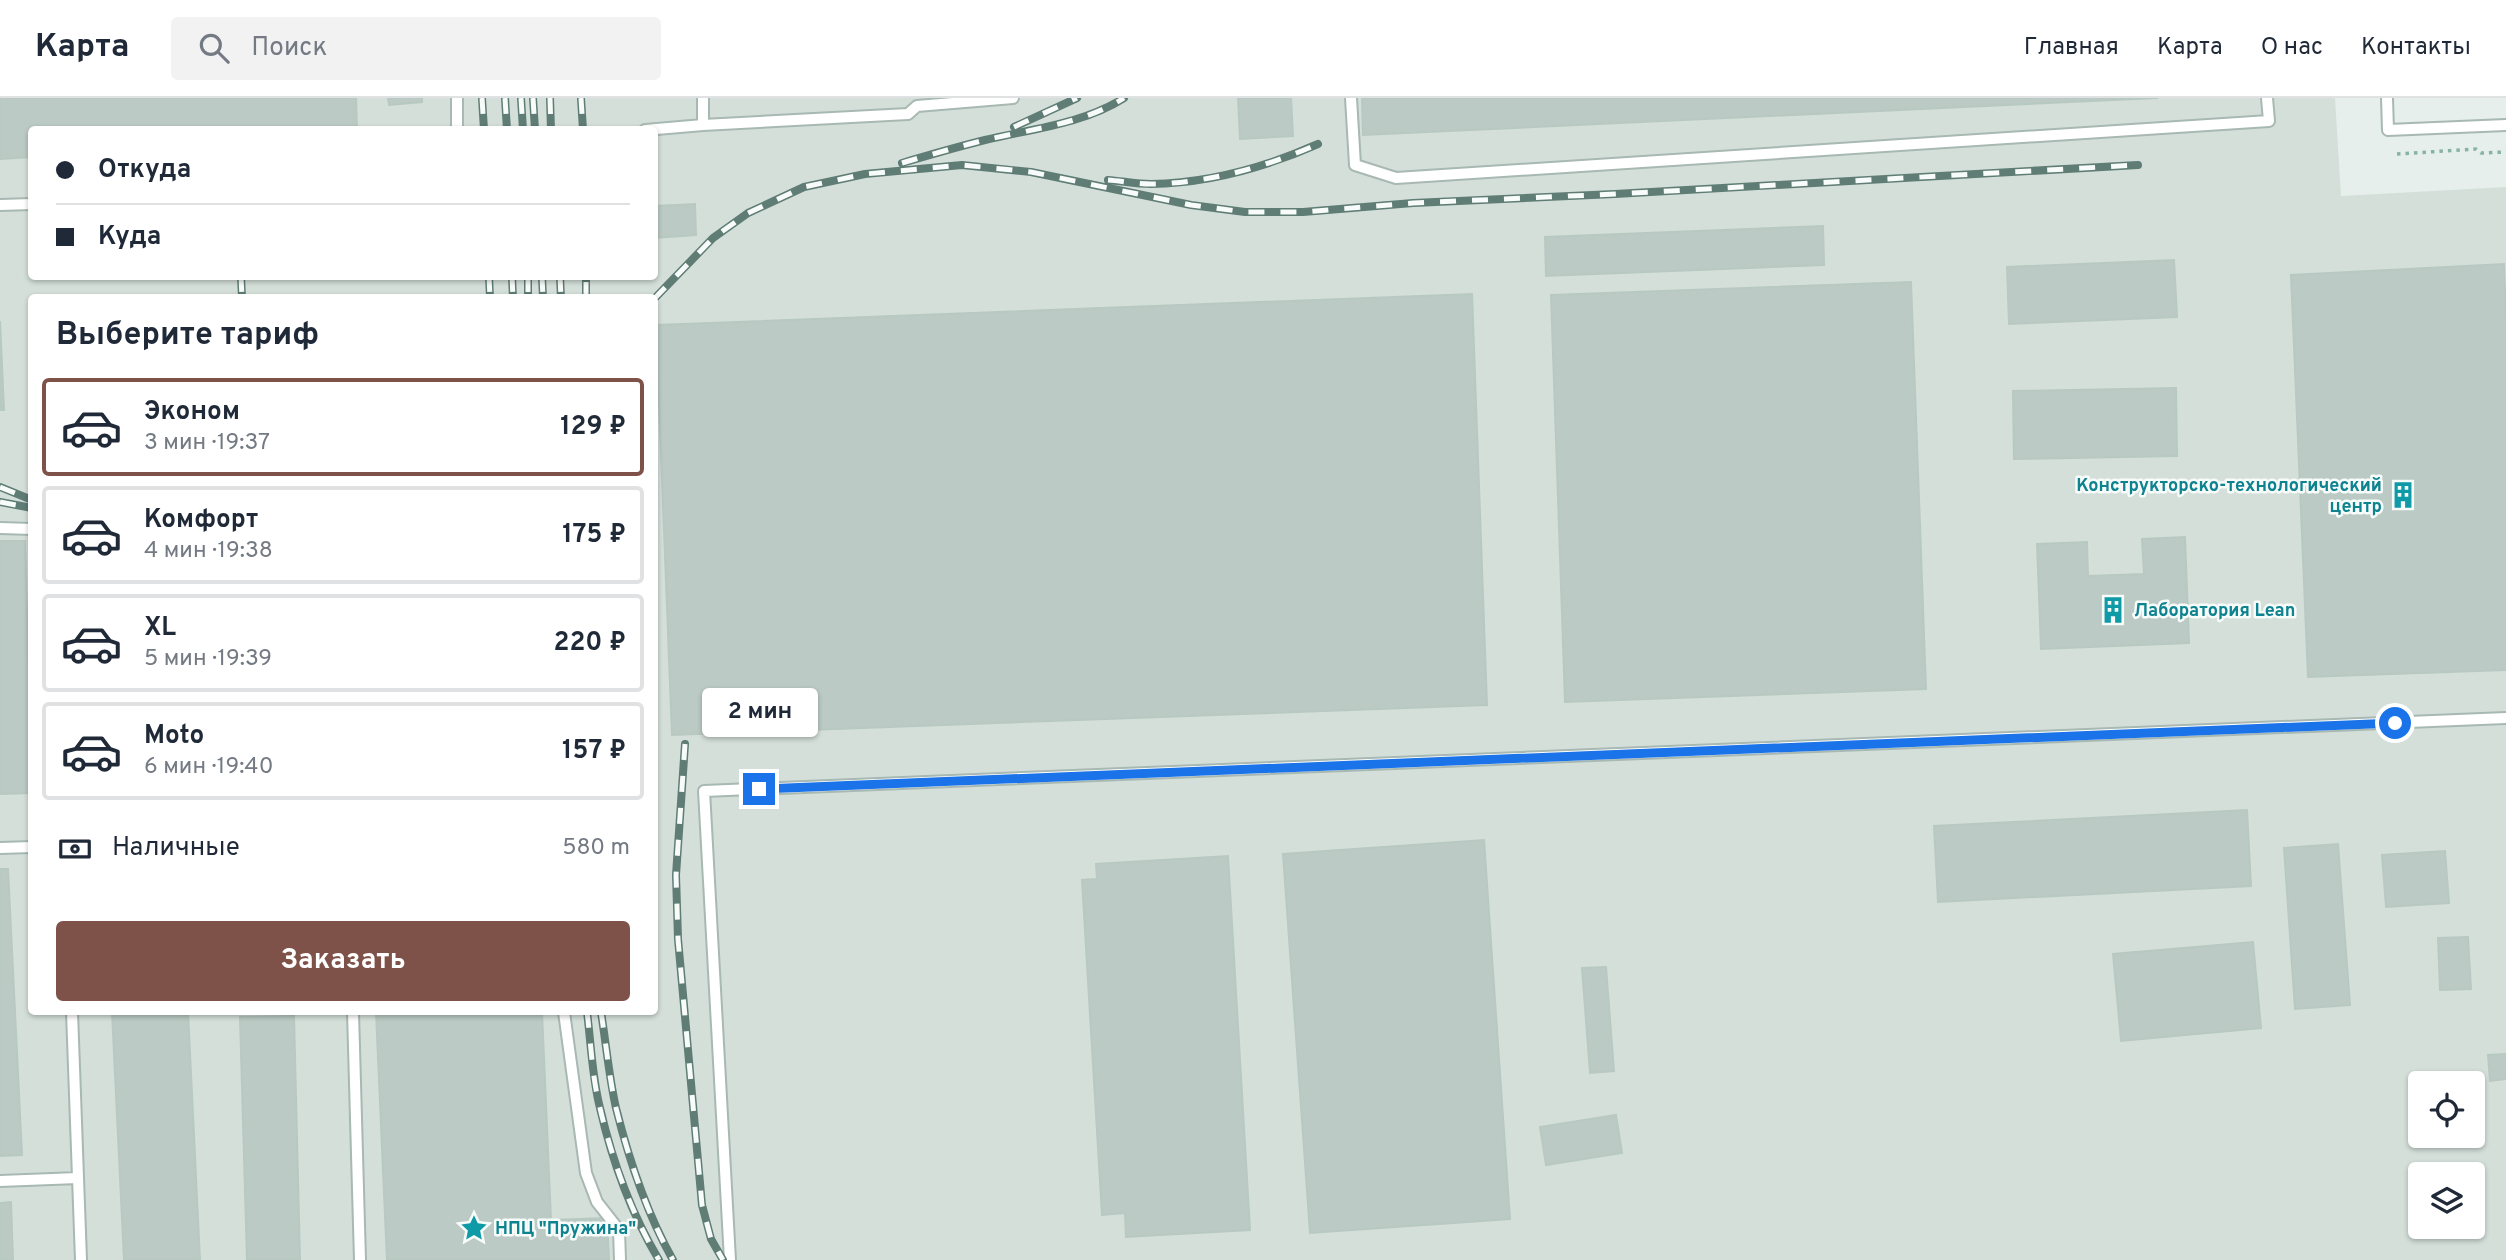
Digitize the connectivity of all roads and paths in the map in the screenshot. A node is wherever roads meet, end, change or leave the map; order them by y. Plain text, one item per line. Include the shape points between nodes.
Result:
1 (457, 98) edge
2 (703, 98) edge
3 (1013, 98) edge
4 (1351, 98) edge
5 (2267, 98) edge
6 (2387, 98) edge
7 (703, 125) junction
8 (2506, 125) edge
9 (457, 126) edge
10 (658, 129) edge
11 (2506, 152) edge
12 (2397, 154) dead end
13 (28, 204) edge
14 (0, 205) edge
15 (0, 528) edge
16 (28, 529) edge
17 (2506, 718) edge
18 (28, 847) edge
19 (0, 848) edge
20 (72, 1015) edge
21 (353, 1015) edge
22 (564, 1015) edge
23 (78, 1178) junction
24 (0, 1181) edge
25 (81, 1260) edge
26 (360, 1260) edge
27 (620, 1260) edge
28 (730, 1260) edge

1 - 9 lane
2 - 7 lane
3 - 7 lane via 917,106 908,114
4 - 5 lane via 1355,165 1396,178 2269,121
6 - 8 lane via 2388,130
7 - 10 lane
11 - 12 path via 2476,149
13 - 14 lane
15 - 16 lane
17 - 28 lane via 704,791
18 - 19 lane
20 - 23 lane
21 - 26 lane
22 - 27 lane via 586,1173 597,1202 619,1230
23 - 24 lane
23 - 25 lane

